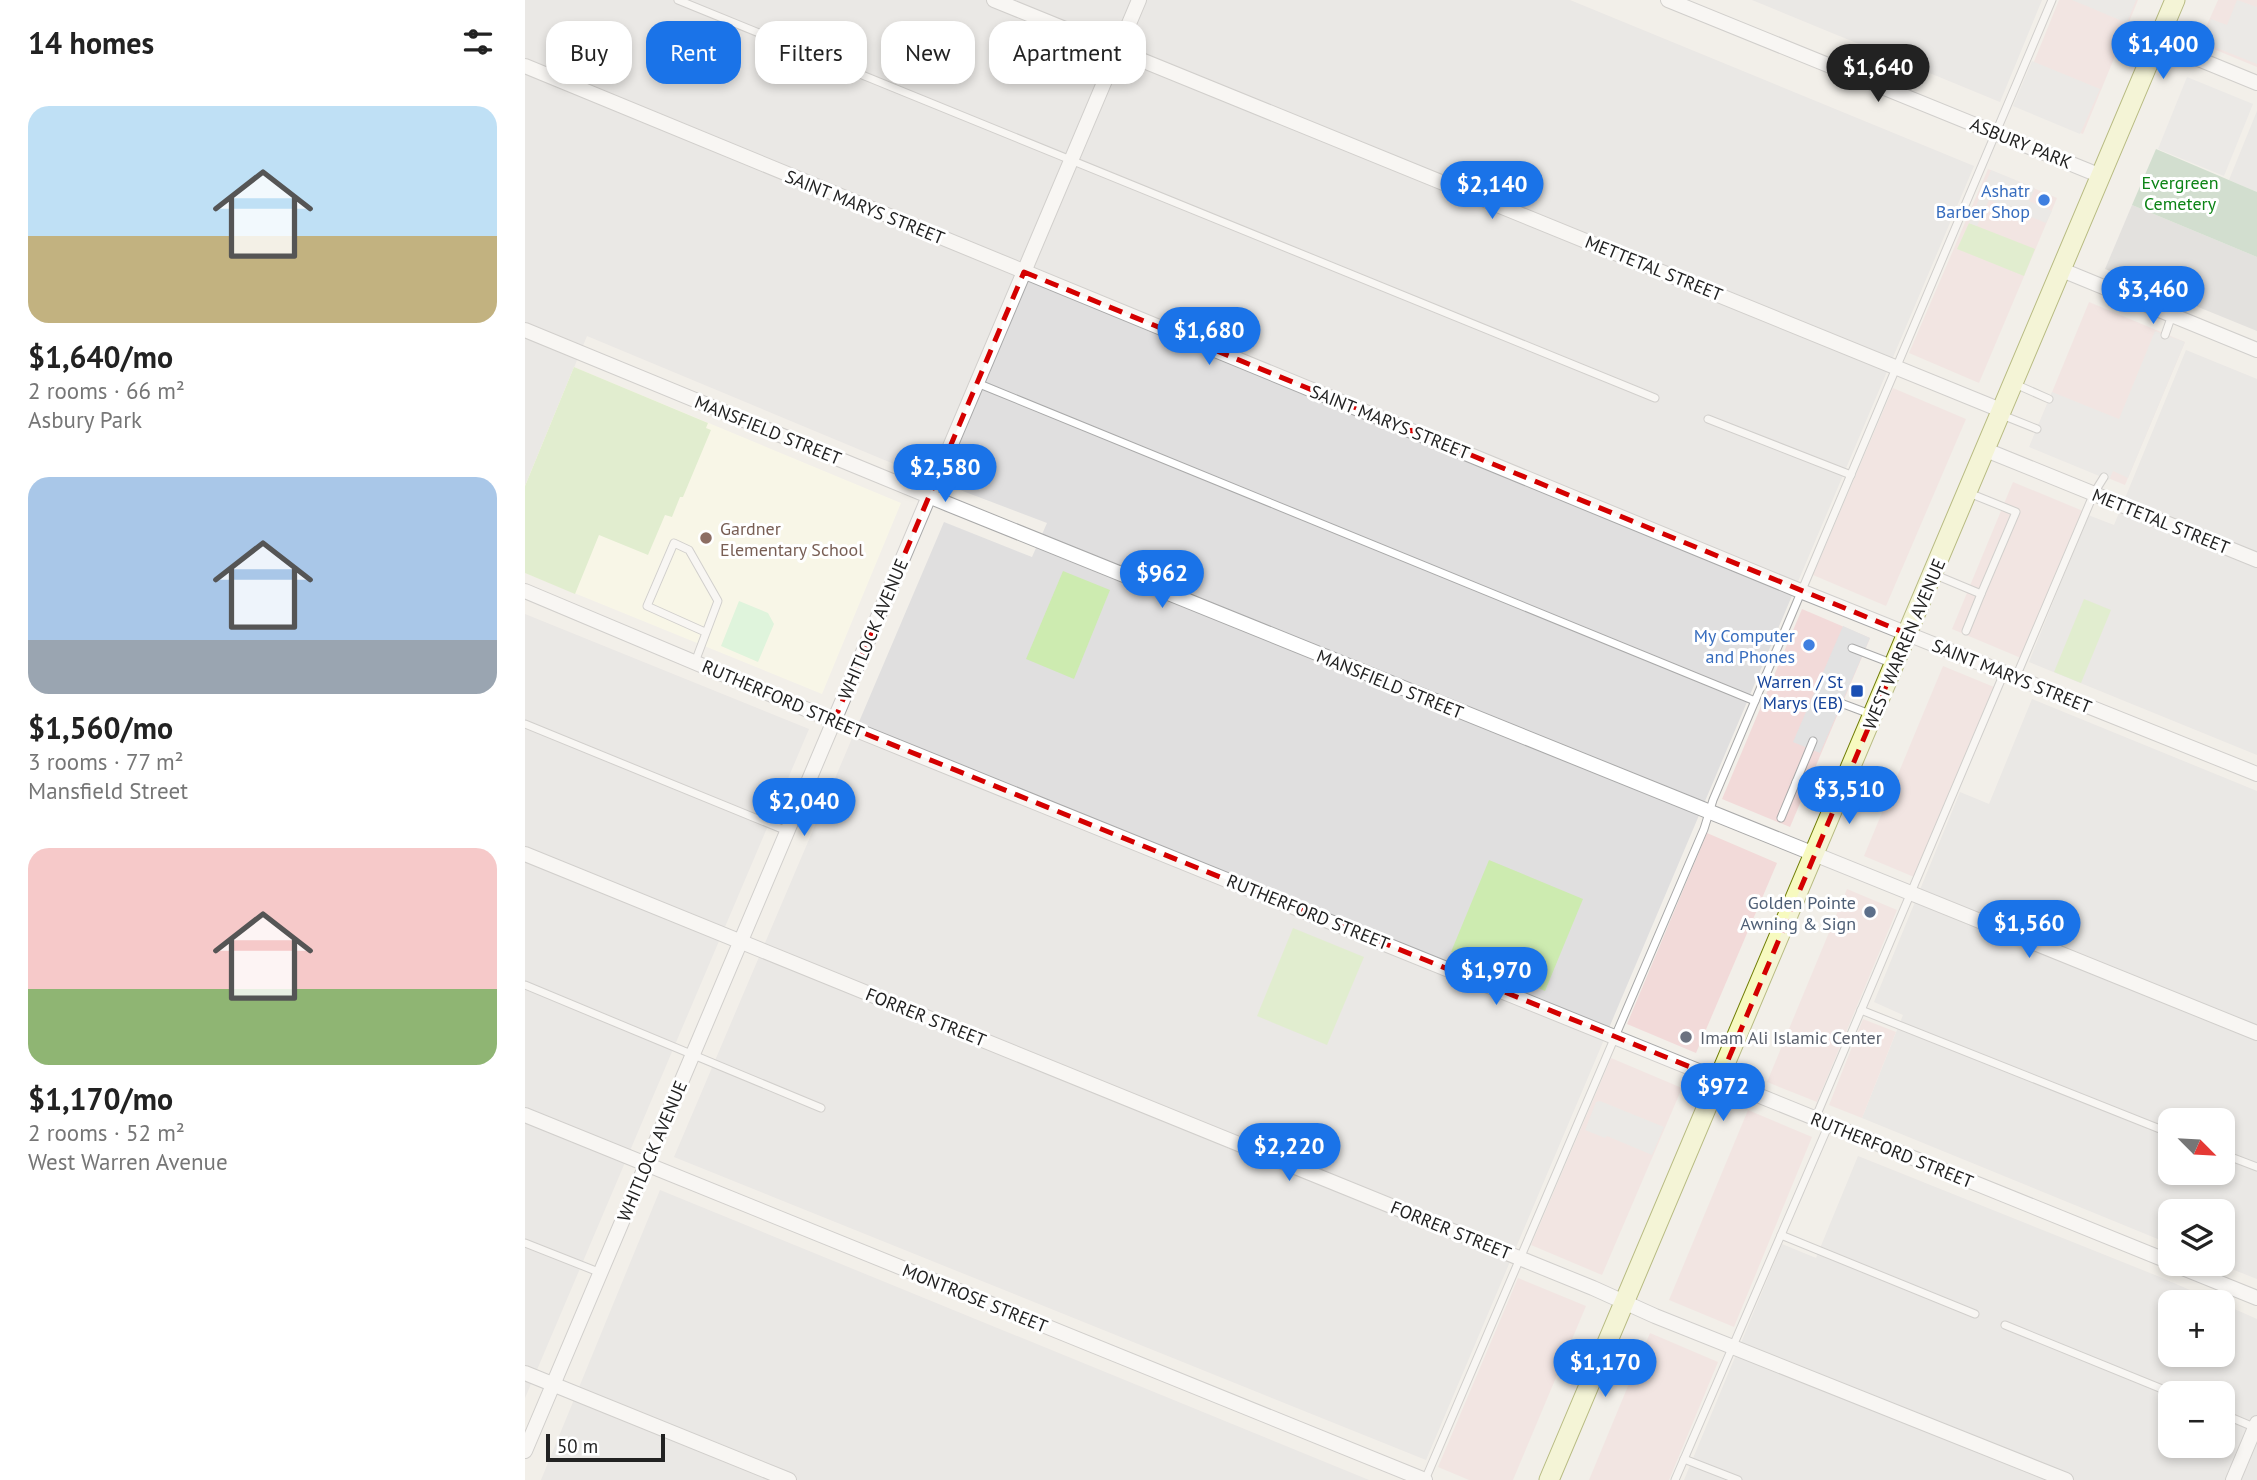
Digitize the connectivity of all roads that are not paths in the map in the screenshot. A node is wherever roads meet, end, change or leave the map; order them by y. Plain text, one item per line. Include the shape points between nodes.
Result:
1 (678, 0) edge
2 (994, 0) edge
3 (1139, 0) edge
4 (1668, 0) edge
5 (2052, 0) edge
6 (2174, 0) edge
7 (1045, 21) edge
8 (1130, 21) edge
9 (2157, 42) junction
10 (1146, 62) edge
11 (525, 66) edge
12 (2257, 83) edge
13 (1104, 84) edge
14 (1997, 134) junction
15 (1072, 160) junction
16 (2101, 176) junction
17 (2062, 270) junction
18 (1024, 272) junction
19 (2172, 314) junction
20 (525, 330) edge
21 (2165, 335) dead end
22 (2257, 350) edge
23 (1896, 367) junction
24 (977, 383) junction
25 (2014, 383) junction
26 (1655, 398) dead end
27 (2049, 399) dead end
28 (2002, 412) junction
29 (1708, 419) dead end
30 (2037, 429) dead end
31 (1986, 450) junction
32 (1851, 475) junction
33 (2103, 477) dead end
34 (1968, 492) junction
35 (2094, 493) junction
36 (929, 497) junction
37 (2257, 560) edge
38 (1933, 575) junction
39 (525, 591) edge
40 (1803, 592) junction
41 (1981, 594) junction
42 (1966, 631) dead end
43 (705, 632) junction
44 (1908, 634) junction
45 (1852, 648) dead end
46 (695, 663) junction
47 (1895, 665) junction
48 (2010, 675) junction
49 (1830, 699) dead end
50 (1755, 701) junction
51 (1874, 716) junction
52 (834, 721) junction
53 (525, 724) edge
54 (1813, 741) dead end
55 (2257, 774) edge
56 (1796, 782) junction
57 (1838, 799) junction
58 (1709, 813) junction
59 (1780, 818) dead end
60 (788, 832) junction
61 (525, 854) edge
62 (1815, 855) junction
63 (1911, 894) junction
64 (741, 942) junction
65 (525, 985) edge
66 (1861, 1010) junction
67 (2257, 1033) edge
68 (1615, 1036) junction
69 (693, 1055) junction
70 (1720, 1079) junction
71 (821, 1108) dead end
72 (525, 1115) edge
73 (1822, 1121) junction
74 (2158, 1128) edge
75 (2235, 1159) edge
76 (646, 1165) junction
77 (2257, 1167) edge
78 (1781, 1235) junction
79 (525, 1242) edge
80 (2158, 1258) edge
81 (1521, 1259) junction
82 (601, 1273) junction
83 (2203, 1276) edge
84 (2257, 1298) edge
85 (1625, 1303) junction
86 (1975, 1314) dead end
87 (2005, 1325) dead end
88 (1732, 1347) junction
89 (525, 1373) edge
90 (553, 1384) junction
91 (2158, 1387) edge
92 (2235, 1418) edge
93 (2256, 1426) edge
94 (525, 1451) edge
95 (1684, 1458) junction
96 (789, 1480) edge
97 (1425, 1480) edge
98 (1549, 1480) edge
99 (1675, 1480) edge
100 (1738, 1480) edge
101 (2066, 1480) edge
102 (2233, 1480) edge

1 - 15 lane
2 - 7 street, METTETAL STREET
3 - 8 street, WHITLOCK AVENUE
4 - 14 street, ASBURY PARK
5 - 14 lane
6 - 9 main road, WEST WARREN AVENUE
9 - 12 street
9 - 16 main road, WEST WARREN AVENUE
10 - 23 street, METTETAL STREET
11 - 18 street, SAINT MARYS STREET
13 - 15 street, WHITLOCK AVENUE
14 - 16 street, ASBURY PARK
14 - 23 lane
15 - 18 street, WHITLOCK AVENUE
15 - 26 lane
16 - 17 main road, WEST WARREN AVENUE
17 - 19 street
17 - 25 main road, WEST WARREN AVENUE
18 - 24 street, WHITLOCK AVENUE
18 - 40 street, SAINT MARYS STREET
19 - 21 lane
19 - 22 street
20 - 36 street, MANSFIELD STREET
23 - 28 street, METTETAL STREET
23 - 32 lane
24 - 36 street, WHITLOCK AVENUE
24 - 50 lane
25 - 27 lane
25 - 28 main road, WEST WARREN AVENUE
28 - 30 lane
28 - 31 main road, WEST WARREN AVENUE
29 - 32 lane
31 - 34 main road, WEST WARREN AVENUE
31 - 35 street, METTETAL STREET
32 - 40 lane
33 - 35 lane
34 - 38 main road, WEST WARREN AVENUE
34 - 41 lane via 2016,512
35 - 37 street, METTETAL STREET
35 - 48 lane
36 - 52 street, WHITLOCK AVENUE
36 - 58 street, MANSFIELD STREET
38 - 41 lane
38 - 44 main road, WEST WARREN AVENUE
39 - 46 street, RUTHERFORD STREET
40 - 44 street, SAINT MARYS STREET
40 - 50 lane
41 - 42 lane
43 - 43 lane via 718,601 689,550 674,543 647,606
43 - 46 lane
44 - 47 main road, WEST WARREN AVENUE
44 - 48 street, SAINT MARYS STREET
45 - 47 lane
46 - 52 street, RUTHERFORD STREET
47 - 51 main road, WEST WARREN AVENUE
48 - 55 street, SAINT MARYS STREET
48 - 63 lane
49 - 51 lane
50 - 58 lane
51 - 57 main road, WEST WARREN AVENUE
52 - 60 street, WHITLOCK AVENUE
52 - 68 street, RUTHERFORD STREET
53 - 60 lane
54 - 56 lane
56 - 57 lane
56 - 59 lane
57 - 62 main road, WEST WARREN AVENUE
58 - 62 street, MANSFIELD STREET
58 - 68 lane
60 - 64 street, WHITLOCK AVENUE
61 - 64 street, FORRER STREET
62 - 63 street, MANSFIELD STREET
62 - 70 main road, WEST WARREN AVENUE
63 - 66 lane
63 - 67 street, MANSFIELD STREET
64 - 69 street, WHITLOCK AVENUE
64 - 81 street, FORRER STREET
65 - 69 lane
66 - 73 lane
66 - 74 lane
68 - 70 street, RUTHERFORD STREET
68 - 81 lane
69 - 71 lane
69 - 76 street, WHITLOCK AVENUE
70 - 73 street, RUTHERFORD STREET
70 - 85 main road, WEST WARREN AVENUE
72 - 76 street, MONTROSE STREET
73 - 78 lane
73 - 80 street, RUTHERFORD STREET
75 - 77 lane
76 - 82 street, WHITLOCK AVENUE
76 - 97 street, MONTROSE STREET
78 - 86 lane
78 - 88 lane
79 - 82 lane
81 - 85 street, FORRER STREET
81 - 97 lane
82 - 90 street, WHITLOCK AVENUE
83 - 84 street, RUTHERFORD STREET
85 - 88 street, FORRER STREET
85 - 98 main road, WEST WARREN AVENUE
87 - 91 lane
88 - 95 lane
88 - 101 street, FORRER STREET
89 - 90 street
90 - 94 street, WHITLOCK AVENUE
90 - 96 street
92 - 93 lane
93 - 102 street
95 - 99 lane
95 - 100 lane

